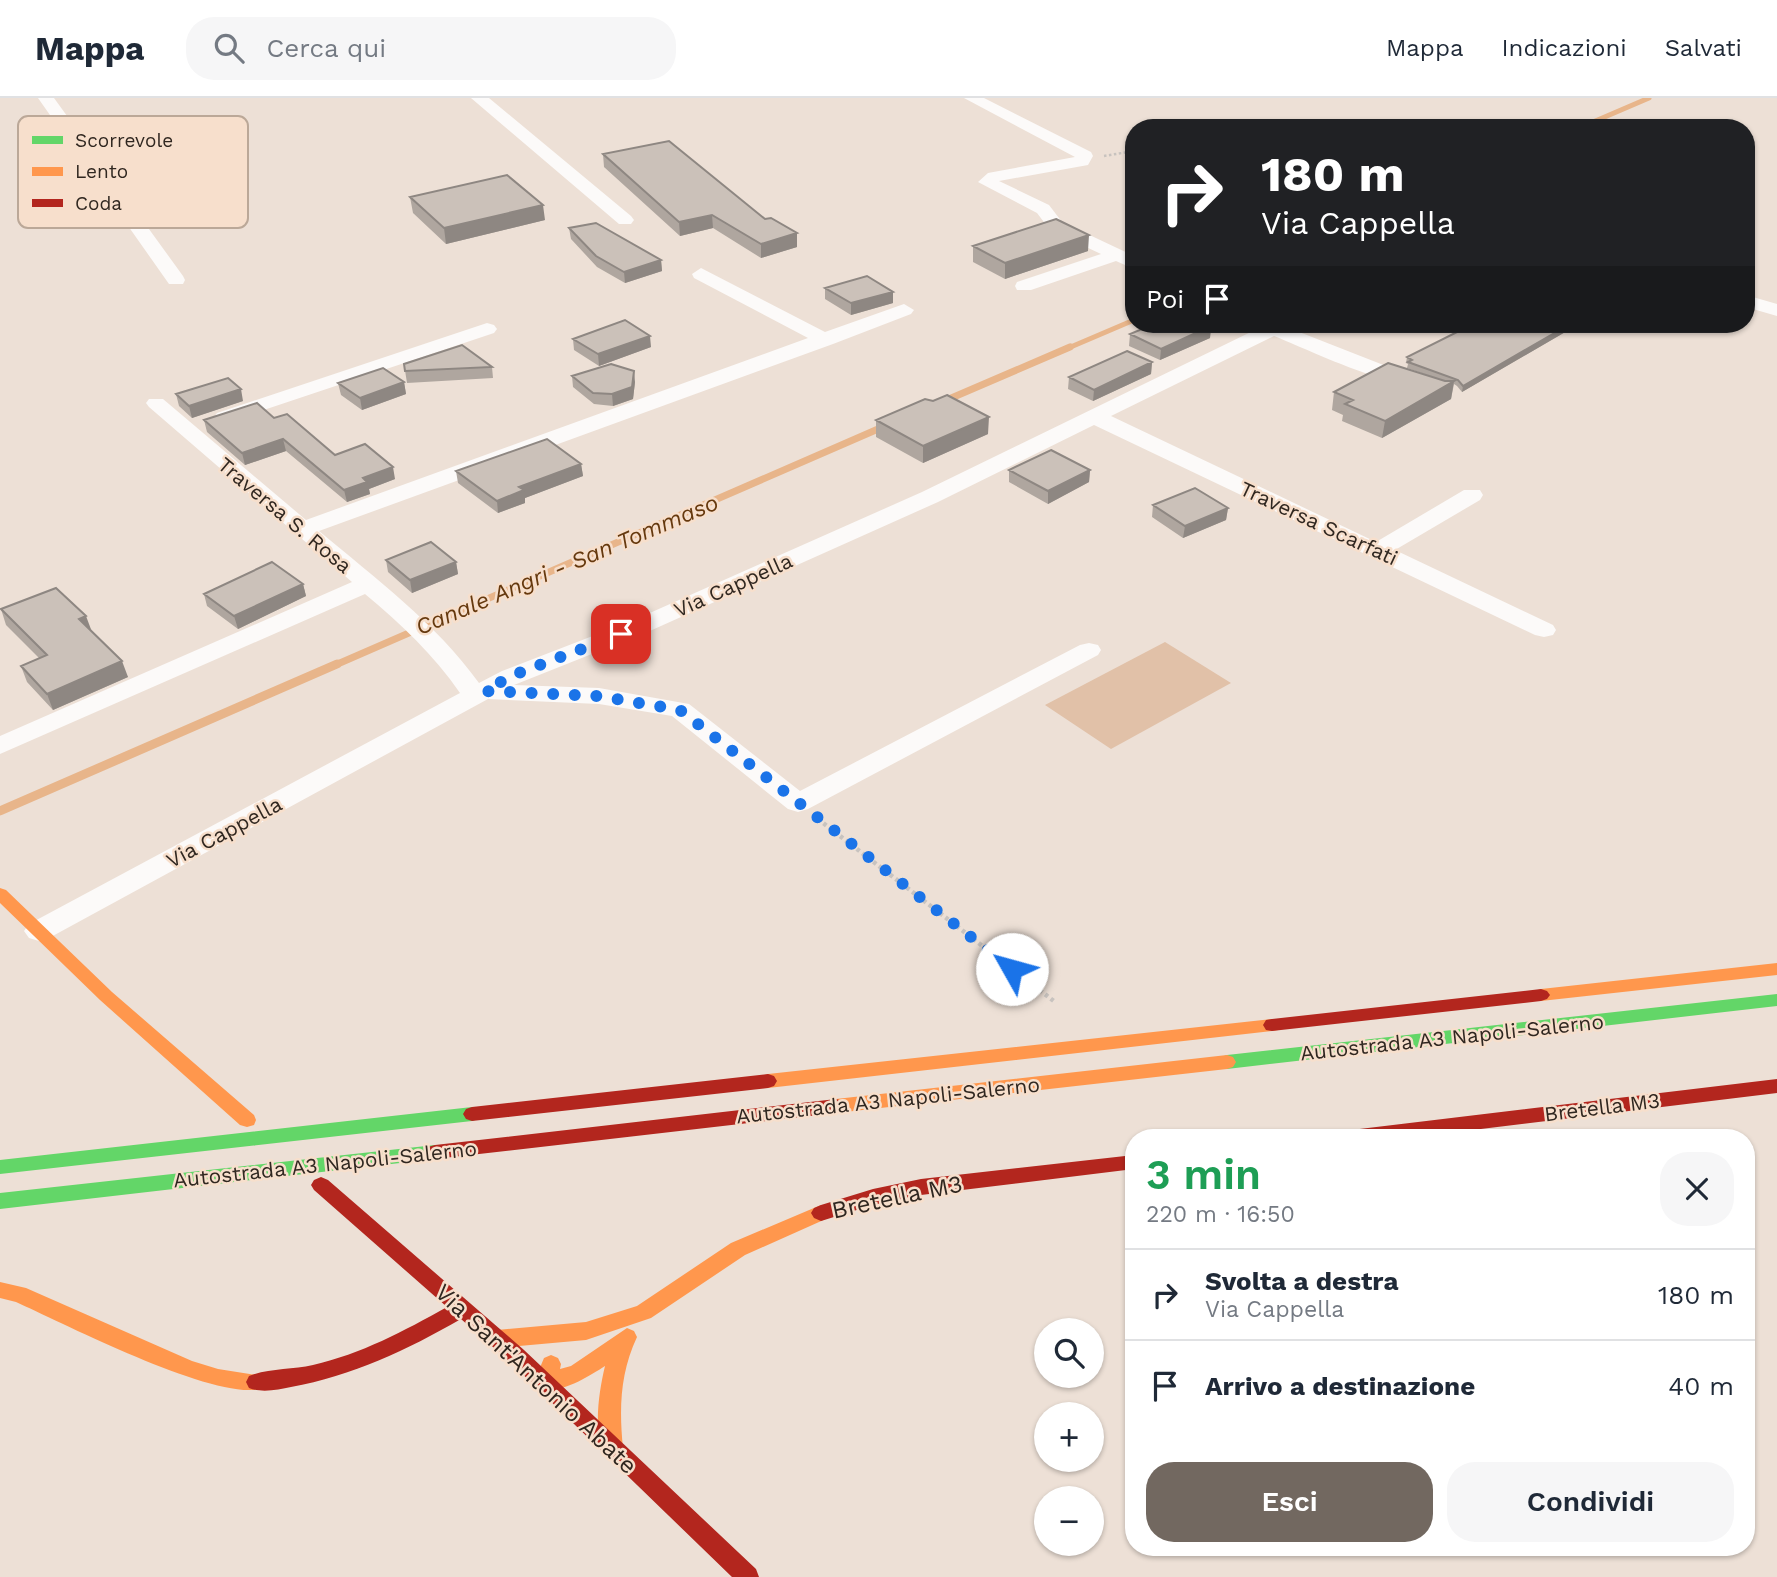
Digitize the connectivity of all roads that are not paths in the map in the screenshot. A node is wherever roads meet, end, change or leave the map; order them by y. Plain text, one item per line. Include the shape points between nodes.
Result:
1 (46, 98) edge
2 (479, 98) edge
3 (972, 98) edge
4 (59, 116) edge
5 (625, 220) dead end
6 (1056, 226) junction
7 (139, 228) edge
8 (1032, 234) edge
9 (1125, 259) edge
10 (1125, 259) edge
11 (701, 274) dead end
12 (176, 280) dead end
13 (1024, 286) dead end
14 (1755, 303) edge
15 (904, 310) dead end
16 (1777, 310) edge
17 (487, 329) dead end
18 (1258, 333) edge
19 (1289, 333) edge
20 (826, 340) junction
21 (1430, 385) edge
22 (156, 403) dead end
23 (1095, 417) junction
24 (185, 430) junction
25 (1472, 495) dead end
26 (302, 529) junction
27 (1377, 551) junction
28 (368, 584) junction
29 (1544, 630) dead end
30 (1089, 650) dead end
31 (480, 693) junction
32 (0, 746) edge
33 (0, 894) edge
34 (39, 932) junction
35 (1777, 969) edge
36 (1777, 1000) edge
37 (1777, 1086) edge
38 (247, 1120) dead end
39 (1418, 1129) edge
40 (1125, 1163) edge
41 (0, 1167) edge
42 (321, 1185) dead end
43 (0, 1201) edge
44 (0, 1290) edge
45 (462, 1308) junction
46 (644, 1312) junction
47 (586, 1331) junction
48 (497, 1339) junction
49 (621, 1344) junction
50 (544, 1382) junction
51 (612, 1448) junction
52 (748, 1577) edge

1 - 4 street
2 - 5 street
3 - 6 street via 1084,156 1082,161 988,179 1043,209
6 - 8 street
6 - 9 street
7 - 12 street
10 - 13 street
11 - 20 street
14 - 16 street
15 - 20 street
17 - 24 street
18 - 23 street, Via Cappella
19 - 21 street via 1380,371
20 - 26 street
22 - 24 street, Traversa S. Rosa
23 - 27 street, Traversa Scarfati
23 - 31 street, Via Cappella via 893,514
24 - 26 street, Traversa S. Rosa
25 - 27 street
26 - 28 street, Traversa S. Rosa
27 - 29 street, Traversa Scarfati
28 - 31 street, Traversa S. Rosa
28 - 32 street
30 - 31 street via 798,803 680,710 587,695
31 - 34 street, Via Cappella
33 - 34 main road
34 - 38 main road
35 - 41 main road, Autostrada A3 Napoli-Salerno
36 - 43 main road, Autostrada A3 Napoli-Salerno
37 - 39 main road, Bretella M3
40 - 46 main road, Bretella M3 via 921,1187 830,1209 738,1249
42 - 45 main road, Via Sant'Antonio Abate
44 - 45 main road via 19,1294 202,1373 246,1382 300,1380 348,1368 405,1342
45 - 48 main road, Via Sant'Antonio Abate
46 - 47 main road, Bretella M3
46 - 49 main road, Bretella M3
47 - 48 main road, Bretella M3
47 - 50 main road, Bretella M3 via 561,1351
48 - 50 main road, Via Sant'Antonio Abate
49 - 50 main road, Bretella M3 via 577,1373
49 - 51 main road, Bretella M3 via 608,1401
50 - 51 main road, Via Sant'Antonio Abate
51 - 52 main road, Via Sant'Antonio Abate

